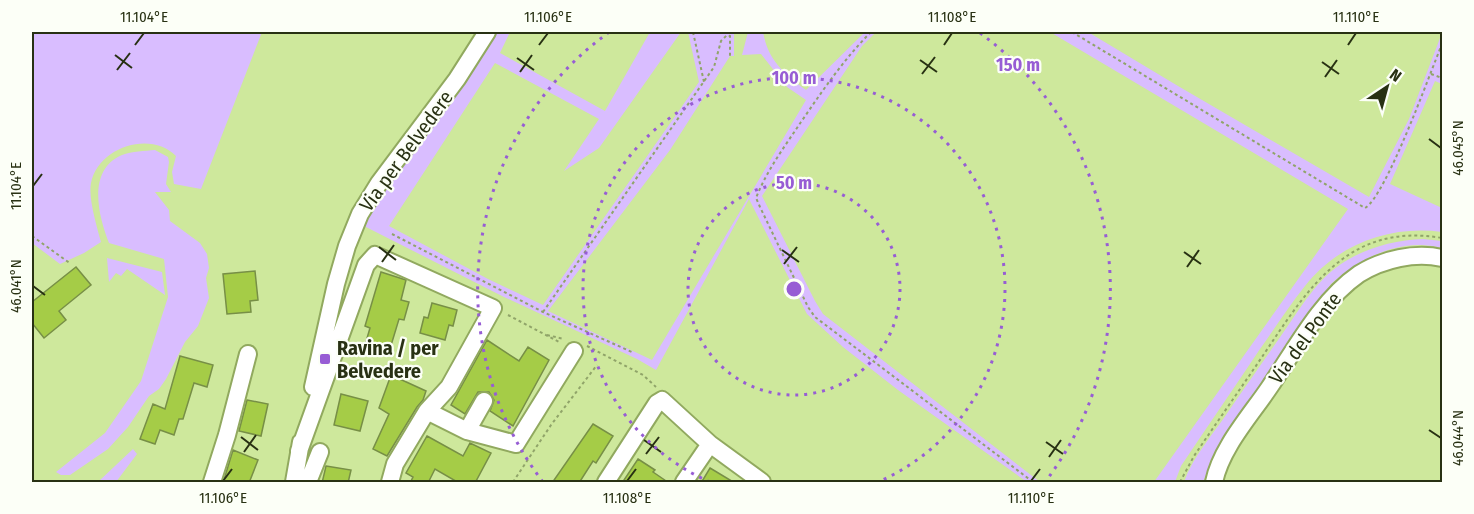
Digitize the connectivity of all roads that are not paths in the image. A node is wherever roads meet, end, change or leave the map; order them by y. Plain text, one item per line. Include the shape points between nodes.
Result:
1 (487, 32) edge
2 (1443, 258) edge
3 (575, 345) road end
4 (248, 354) dead end
5 (484, 401) dead end
6 (428, 411) junction
7 (467, 431) junction
8 (710, 444) junction
9 (299, 451) junction
10 (320, 452) dead end
11 (212, 483) edge
12 (294, 483) edge
13 (308, 483) edge
14 (390, 483) edge
15 (606, 483) edge
16 (684, 483) edge
17 (762, 483) edge
18 (1214, 483) edge

1 - 9 street, Via per Belvedere via 439,105 379,183 355,225 336,284
2 - 18 street, Via del Ponte via 1418,256 1386,261 1345,285 1315,321 1235,439
3 - 7 street via 516,444
4 - 11 street
5 - 7 street
6 - 7 street
6 - 9 street, Via per Belvedere via 449,387 493,308 375,255 366,265
6 - 14 street via 395,464
8 - 15 street via 662,400
8 - 16 street
8 - 17 street
9 - 12 street, Via per Belvedere
10 - 13 street

